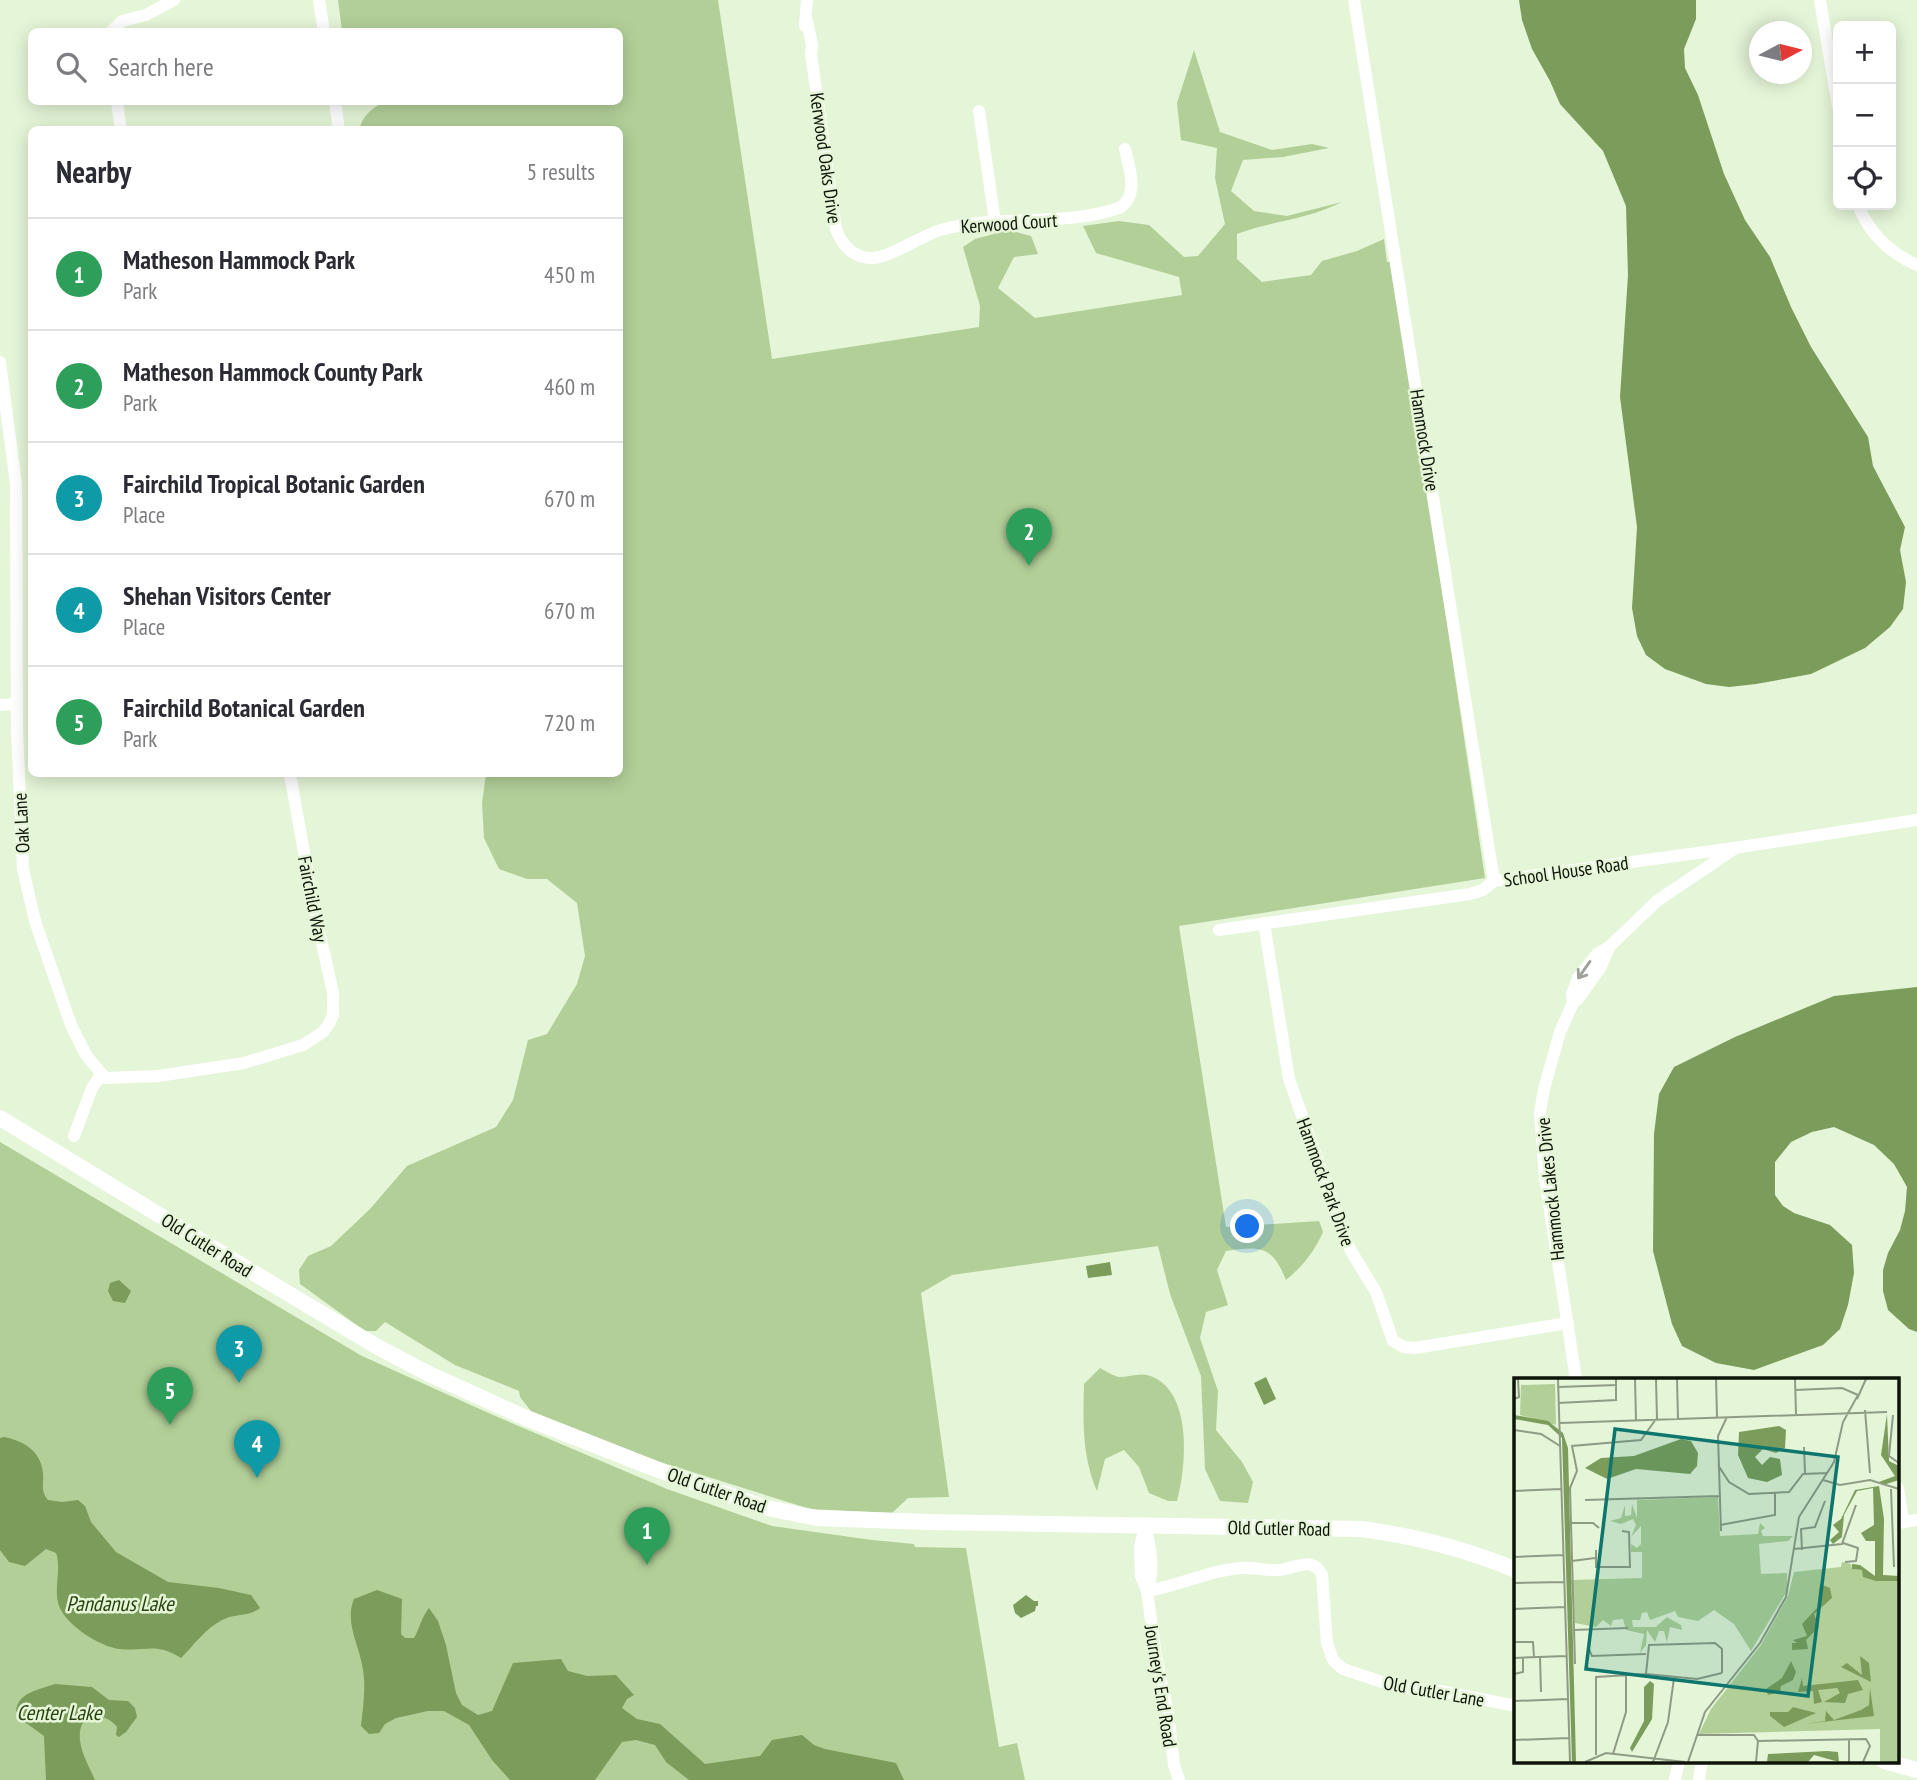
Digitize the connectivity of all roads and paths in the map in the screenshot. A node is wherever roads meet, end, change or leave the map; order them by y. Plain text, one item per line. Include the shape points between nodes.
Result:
1 (174, 0) edge
2 (319, 0) edge
3 (807, 0) edge
4 (1354, 0) edge
5 (1820, 0) edge
6 (115, 28) edge
7 (323, 28) edge
8 (1834, 84) edge
9 (117, 105) edge
10 (335, 105) edge
11 (979, 111) dead end
12 (120, 126) edge
13 (338, 126) edge
14 (1125, 149) dead end
15 (1860, 210) edge
16 (995, 222) junction
17 (856, 255) joint
18 (1917, 265) edge
19 (0, 362) edge
20 (28, 482) edge
21 (16, 484) junction
22 (17, 704) junction
23 (0, 705) edge
24 (291, 777) edge
25 (1917, 820) edge
26 (1735, 848) junction
27 (1494, 881) junction
28 (1264, 923) junction
29 (1219, 930) dead end
30 (101, 1075) junction
31 (0, 1118) edge
32 (74, 1136) dead end
33 (1568, 1323) junction
34 (1576, 1378) edge
35 (1899, 1506) edge
36 (1917, 1520) edge
37 (1900, 1523) edge
38 (1145, 1527) junction
39 (1514, 1569) edge
40 (1147, 1591) junction
41 (1514, 1706) edge
42 (1679, 1762) edge
43 (1702, 1762) edge
44 (1888, 1762) edge
45 (1917, 1770) edge
46 (1179, 1780) edge
47 (1675, 1780) edge
48 (1699, 1780) edge

1 - 6 street
2 - 7 street
3 - 17 street, Kerwood Oaks Drive via 805,25 836,229 843,244
4 - 27 street, Hammock Drive
5 - 8 street
9 - 12 street
10 - 13 street
11 - 16 street
14 - 16 street, Kerwood Court via 1131,189 1125,204 1064,219
15 - 18 street via 1888,248
16 - 17 street, Kerwood Court via 943,229 884,257
19 - 21 street, Oak Lane
20 - 21 street
21 - 22 street, Oak Lane
22 - 23 street
22 - 30 street, Oak Lane via 20,838 27,892 71,1025
24 - 30 street, Fairchild Way via 333,993 329,1024 303,1045 244,1063 158,1076 112,1079
25 - 26 street, School House Road
26 - 27 street, School House Road
26 - 33 street, Hammock Lakes Drive via 1657,901 1610,946 1600,968 1573,1003 1552,1057 1540,1120
27 - 28 street, School House Road via 1474,893
28 - 29 street, School House Road
28 - 33 street, Hammock Park Drive via 1292,1089 1343,1232 1376,1292 1393,1341 1415,1348
30 - 32 street
31 - 38 main road, Old Cutler Road via 427,1373 549,1427 764,1507 817,1518
33 - 34 street, Hammock Lakes Drive
35 - 37 street
36 - 37 street
38 - 39 main road, Old Cutler Road via 1361,1529 1447,1545
38 - 40 street, Journey's End Road via 1140,1546 1141,1576
40 - 41 street, Old Cutler Lane via 1240,1568 1277,1570 1312,1565 1322,1575 1330,1652 1343,1669 1400,1688
40 - 46 street, Journey's End Road
42 - 47 street
43 - 48 street
44 - 45 main road

